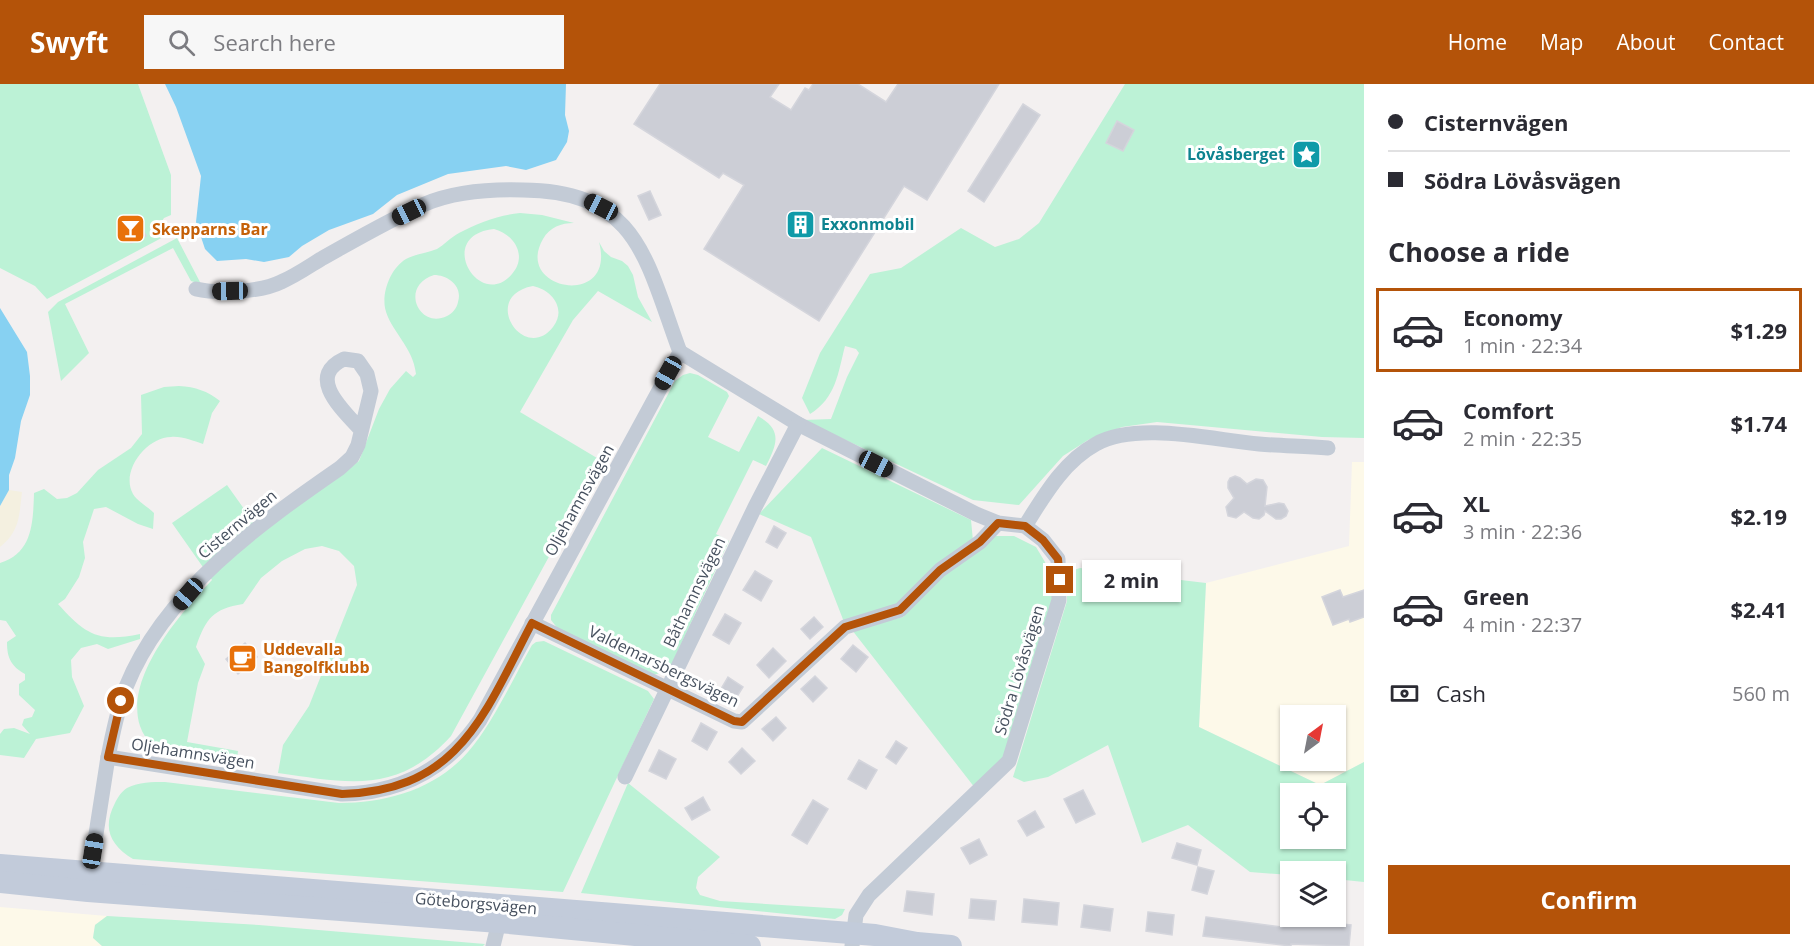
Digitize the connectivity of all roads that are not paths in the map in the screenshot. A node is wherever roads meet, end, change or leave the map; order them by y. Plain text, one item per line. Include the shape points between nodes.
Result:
1 (196, 288) dead end
2 (680, 352) junction
3 (798, 424) junction
4 (361, 430) dead end
5 (1328, 448) dead end
6 (998, 523) junction
7 (1025, 526) junction
8 (532, 623) junction
9 (667, 690) junction
10 (108, 757) junction
11 (625, 777) dead end
12 (0, 866) edge
13 (89, 881) junction
14 (0, 882) edge
15 (500, 922) junction
16 (844, 940) edge
17 (493, 946) edge
18 (750, 946) edge
19 (951, 946) edge

1 - 2 street via 230,291 280,283 374,229 443,198 505,189 558,193 587,200 626,226 636,240
2 - 3 street
2 - 8 street, Oljehamnsvägen
3 - 6 street
3 - 9 street, Båthamnsvägen
4 - 10 street, Cisternvägen via 352,457 257,527 203,578 165,622 145,649 127,685
5 - 7 street via 1142,432 1111,437 1082,453 1059,476
6 - 7 street
6 - 9 street, Valdemarsbergsvägen via 980,542 940,570 900,610 845,627 742,722
7 - 16 street, Södra Lövåsvägen via 1058,559 1059,600 1009,761 869,895
8 - 9 street, Valdemarsbergsvägen
8 - 10 street, Oljehamnsvägen via 480,720 463,743 422,776 392,786 361,794 342,794
9 - 11 street, Båthamnsvägen
10 - 13 street, Oljehamnsvägen
12 - 13 main road, Göteborgsvägen
13 - 14 main road, Göteborgsvägen
13 - 15 main road, Göteborgsvägen
13 - 16 main road, Göteborgsvägen
15 - 17 street
15 - 18 main road, Göteborgsvägen
16 - 19 main road, Göteborgsvägen via 875,936

